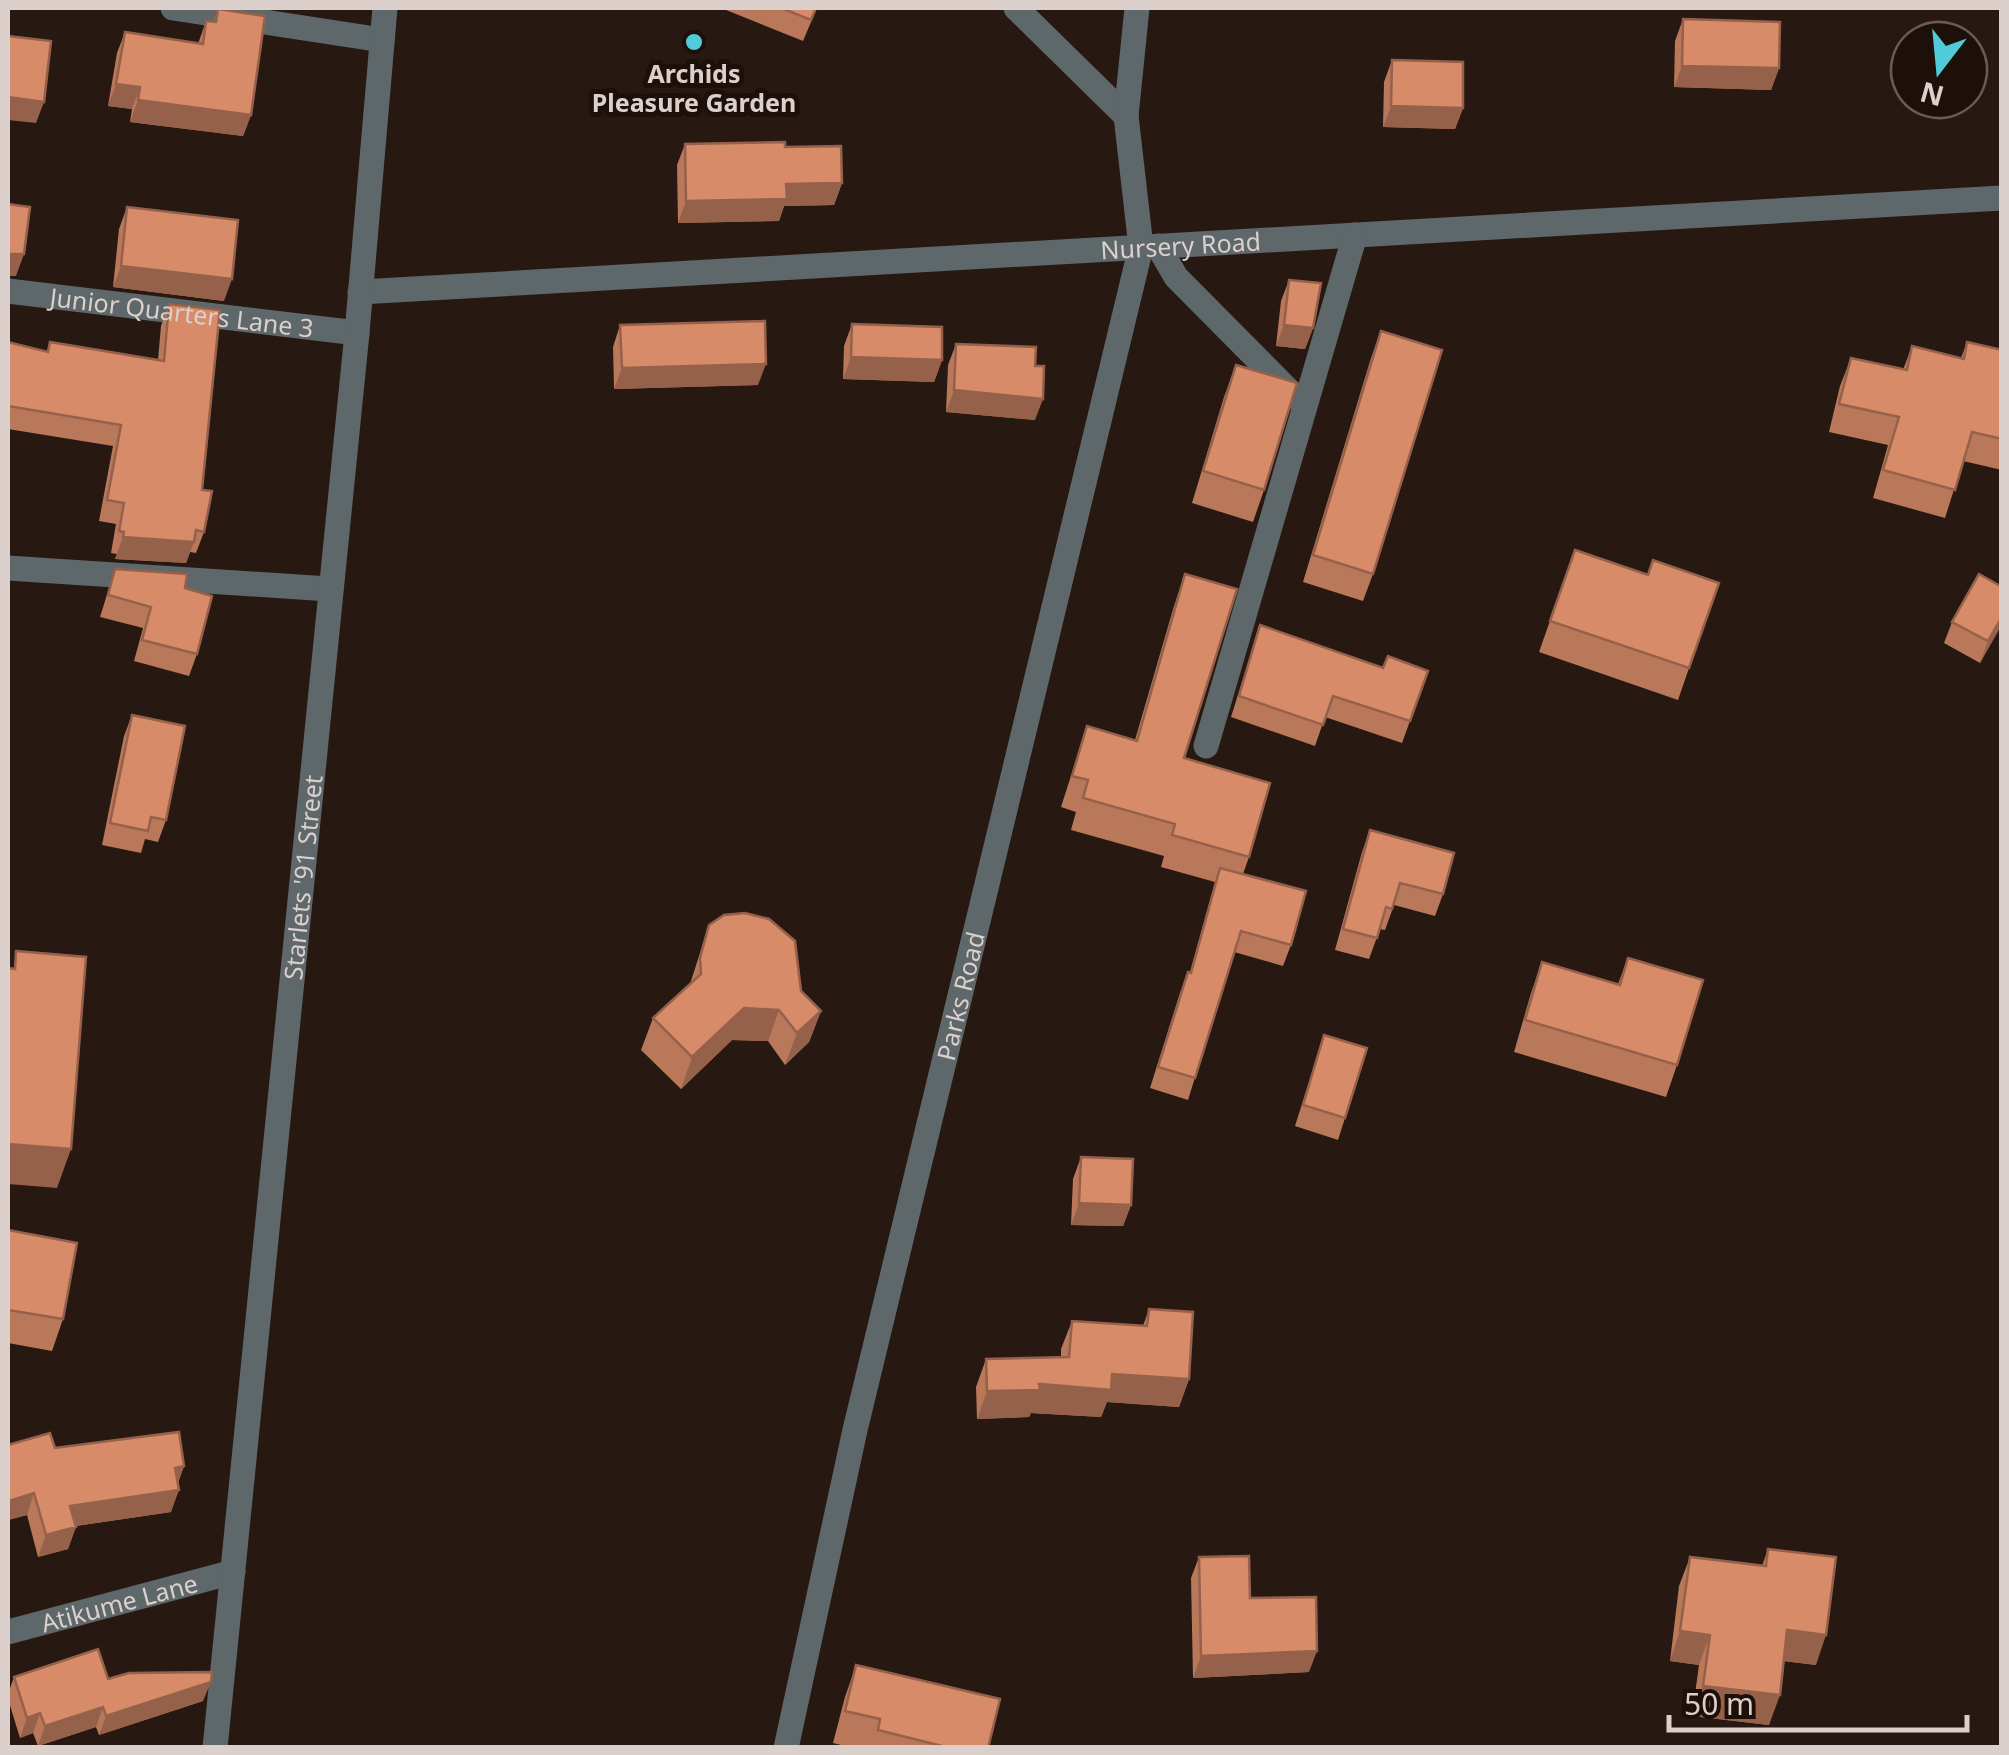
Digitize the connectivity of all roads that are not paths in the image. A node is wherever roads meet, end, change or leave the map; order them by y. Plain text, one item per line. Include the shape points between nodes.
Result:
1 (173, 8) edge
2 (385, 8) edge
3 (1016, 8) edge
4 (1137, 8) edge
5 (382, 40) junction
6 (1126, 116) junction
7 (2002, 198) edge
8 (1356, 235) junction
9 (1149, 247) junction
10 (8, 291) edge
11 (360, 292) junction
12 (357, 333) junction
13 (1305, 408) junction
14 (8, 568) edge
15 (329, 588) junction
16 (1206, 746) dead end
17 (232, 1572) junction
18 (8, 1632) edge
19 (215, 1748) edge
20 (786, 1748) edge

1 - 5 street
2 - 5 street, Starlets '91 Street
3 - 6 street
4 - 6 street
5 - 11 street, Starlets '91 Street
6 - 9 street
7 - 8 street, Nursery Road
8 - 9 street, Nursery Road
8 - 13 street
9 - 11 street, Nursery Road
9 - 13 street
9 - 20 street, Parks Road via 855,1430
10 - 12 street, Junior Quarters Lane 3
11 - 12 street, Starlets '91 Street
12 - 15 street, Starlets '91 Street
13 - 16 street
14 - 15 street
15 - 17 street, Starlets '91 Street
17 - 18 street, Atikume Lane
17 - 19 street, Starlets '91 Street

